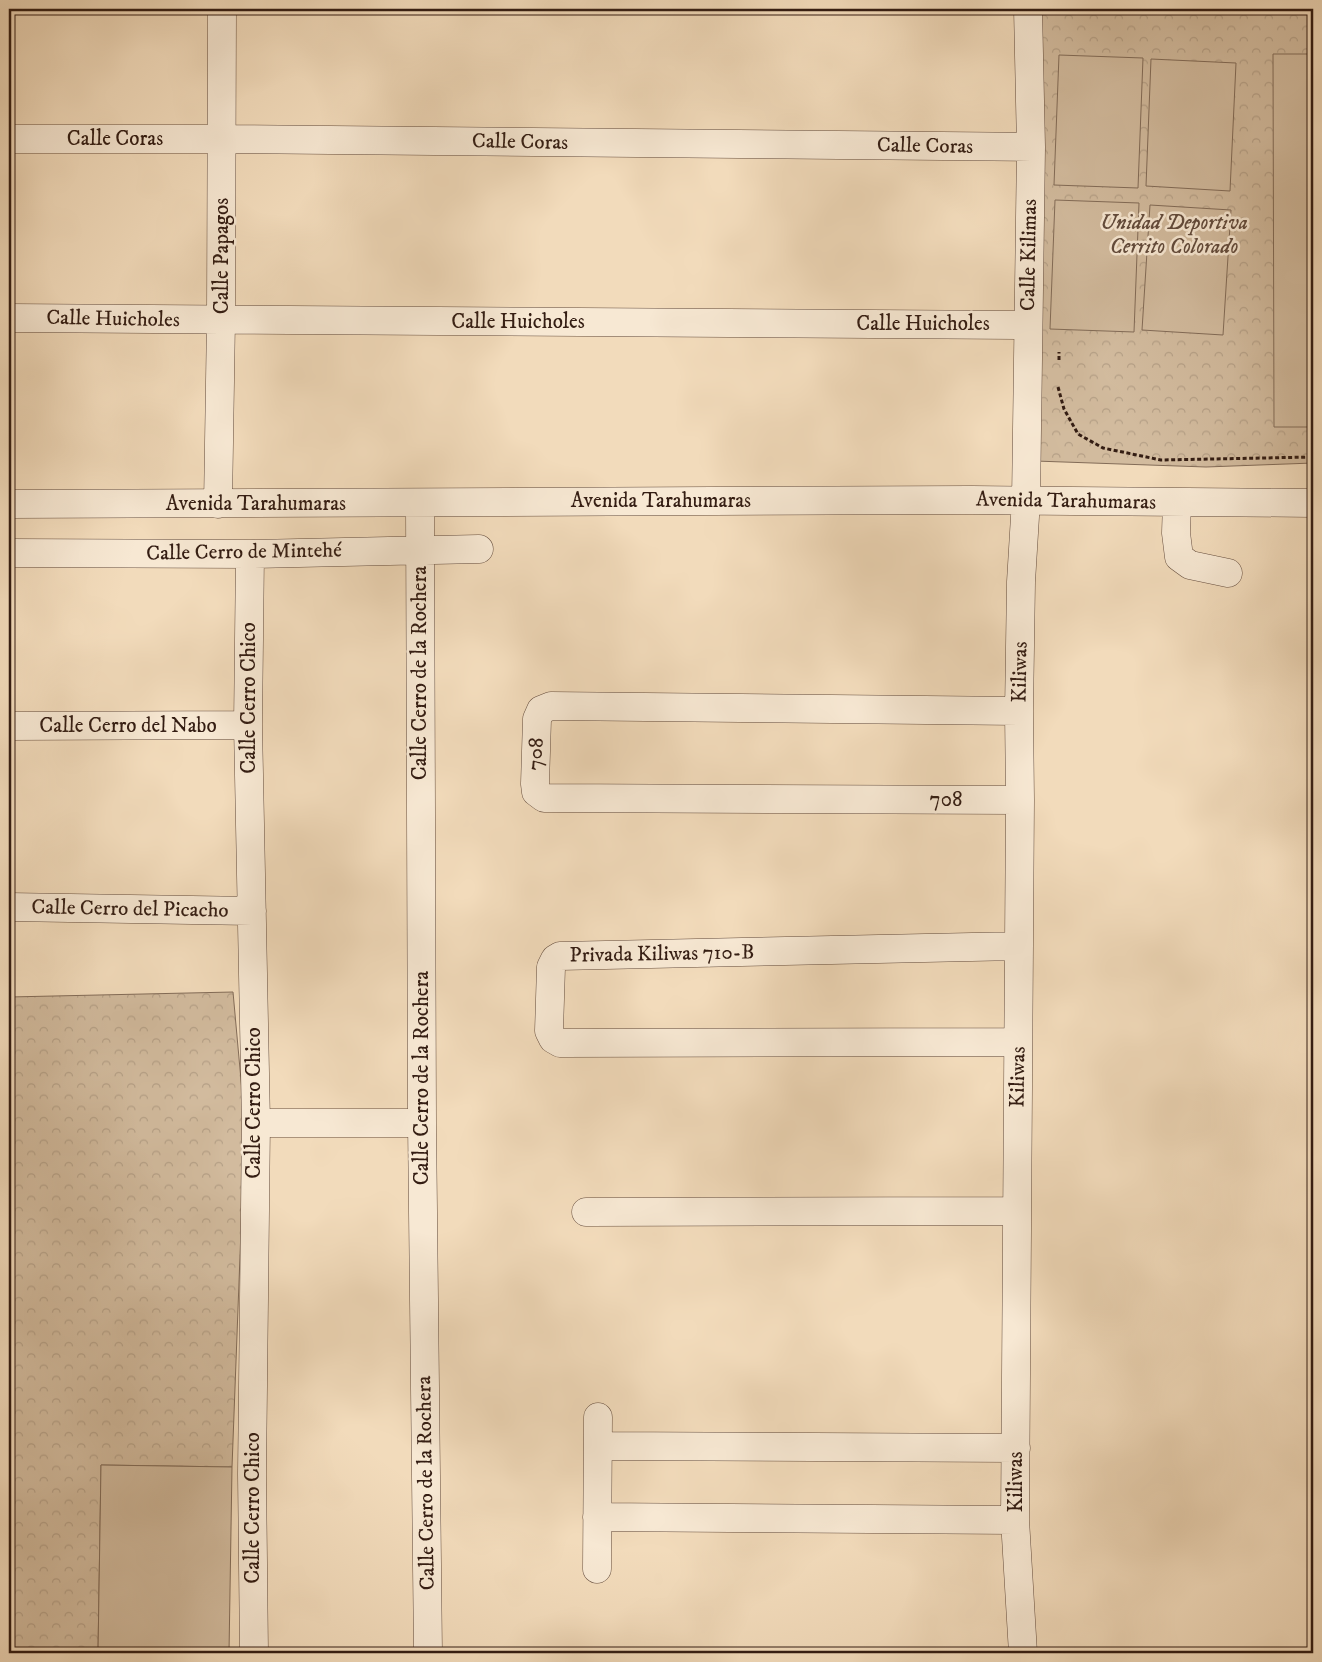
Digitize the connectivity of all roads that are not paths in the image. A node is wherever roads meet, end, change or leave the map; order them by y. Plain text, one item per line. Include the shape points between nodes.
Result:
1 (222, 9) edge
2 (1028, 9) edge
3 (9, 139) edge
4 (223, 139) junction
5 (1031, 147) junction
6 (9, 318) edge
7 (221, 320) junction
8 (1028, 325) junction
9 (1026, 500) junction
10 (1177, 502) junction
11 (420, 503) junction
12 (1313, 503) edge
13 (9, 504) edge
14 (218, 504) junction
15 (420, 549) junction
16 (479, 549) dead end
17 (9, 553) edge
18 (250, 554) junction
19 (1228, 573) dead end
20 (1019, 711) junction
21 (248, 725) junction
22 (9, 726) edge
23 (1020, 800) junction
24 (9, 907) edge
25 (252, 911) junction
26 (1019, 946) junction
27 (1018, 1042) junction
28 (256, 1123) junction
29 (422, 1123) junction
30 (586, 1212) dead end
31 (1017, 1212) junction
32 (598, 1417) dead end
33 (598, 1446) junction
34 (1016, 1448) junction
35 (597, 1517) junction
36 (1015, 1520) junction
37 (597, 1569) dead end
38 (254, 1653) edge
39 (428, 1653) edge
40 (1022, 1653) edge

1 - 4 street, Calle Papagos
2 - 5 street, Calle Kilimas
3 - 4 street, Calle Coras
4 - 5 street, Calle Coras
4 - 7 street, Calle Papagos
5 - 8 street, Calle Kilimas
6 - 7 street, Calle Huicholes
7 - 8 street, Calle Huicholes
7 - 14 street, Calle Papagos
8 - 9 street, Calle Kilimas
9 - 10 street, Avenida Tarahumaras
9 - 11 street, Avenida Tarahumaras
9 - 20 street, Kiliwas
10 - 12 street, Avenida Tarahumaras
10 - 19 street via 1179,557 1190,564
11 - 14 street, Avenida Tarahumaras
11 - 15 street, Calle Cerro de la Rochera
13 - 14 street, Avenida Tarahumaras
15 - 16 street, Calle Cerro de Mintehé
15 - 18 street, Calle Cerro de Mintehé
15 - 29 street, Calle Cerro de la Rochera
17 - 18 street, Calle Cerro de Mintehé
18 - 21 street, Calle Cerro Chico
20 - 23 street, Kiliwas
20 - 23 street, 708 via 551,706 541,710 537,719 535,784 536,792 544,798
21 - 22 street, Calle Cerro del Nabo
21 - 25 street, Calle Cerro Chico
23 - 26 street, Kiliwas
24 - 25 street, Calle Cerro del Picacho
25 - 28 street, Calle Cerro Chico
26 - 27 street, Kiliwas
26 - 27 street, Privada Kiliwas 710-B via 560,956 551,967 549,1031 560,1043
27 - 31 street, Kiliwas
28 - 29 street
28 - 38 street, Calle Cerro Chico via 252,1474
29 - 39 street, Calle Cerro de la Rochera
30 - 31 street
31 - 34 street, Kiliwas
32 - 33 street
33 - 34 street
33 - 35 street
34 - 36 street, Kiliwas
35 - 36 street
35 - 37 street
36 - 40 street, Kiliwas

